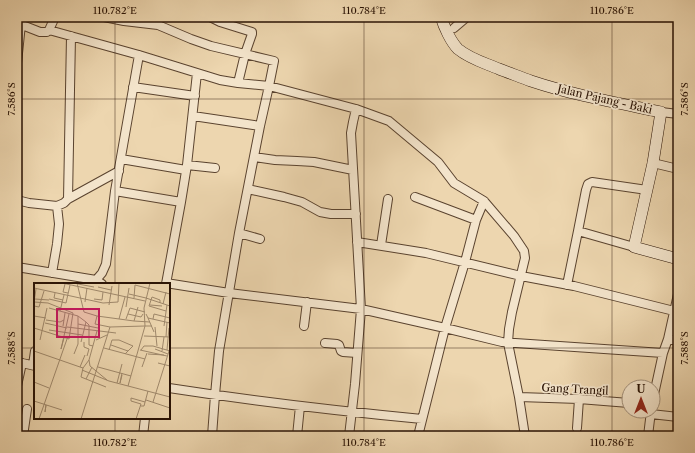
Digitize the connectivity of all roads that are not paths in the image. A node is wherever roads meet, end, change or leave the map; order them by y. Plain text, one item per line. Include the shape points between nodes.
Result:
1 (55, 17) edge
2 (104, 17) edge
3 (210, 17) edge
4 (441, 17) edge
5 (467, 17) edge
6 (148, 20) edge
7 (19, 23) edge
8 (49, 30) junction
9 (451, 31) junction
10 (71, 36) junction
11 (245, 54) junction
12 (139, 55) junction
13 (17, 63) edge
14 (197, 73) junction
15 (238, 83) junction
16 (269, 86) junction
17 (133, 87) junction
18 (195, 96) junction
19 (356, 109) junction
20 (662, 112) junction
21 (678, 114) edge
22 (193, 116) junction
23 (260, 126) junction
24 (254, 156) junction
25 (121, 159) junction
26 (653, 163) junction
27 (186, 167) junction
28 (215, 168) dead end
29 (678, 169) edge
30 (353, 170) junction
31 (119, 171) junction
32 (248, 189) junction
33 (647, 190) junction
34 (115, 191) junction
35 (415, 197) dead end
36 (68, 199) junction
37 (388, 199) dead end
38 (17, 200) edge
39 (181, 202) junction
40 (484, 202) junction
41 (57, 206) junction
42 (356, 214) junction
43 (476, 220) junction
44 (578, 231) junction
45 (239, 234) junction
46 (260, 239) dead end
47 (357, 242) junction
48 (382, 245) junction
49 (634, 246) junction
50 (678, 259) edge
51 (465, 262) junction
52 (17, 267) edge
53 (52, 273) junction
54 (521, 276) junction
55 (99, 282) edge
56 (166, 283) edge
57 (170, 285) edge
58 (567, 285) junction
59 (229, 293) junction
60 (678, 294) edge
61 (307, 302) junction
62 (361, 309) junction
63 (674, 311) junction
64 (304, 326) dead end
65 (445, 328) junction
66 (668, 339) junction
67 (678, 341) edge
68 (325, 342) dead end
69 (505, 342) junction
70 (357, 353) junction
71 (663, 353) junction
72 (19, 363) edge
73 (34, 365) edge
74 (657, 379) edge
75 (17, 386) edge
76 (170, 388) edge
77 (215, 395) junction
78 (519, 397) junction
79 (579, 399) junction
80 (621, 402) edge
81 (300, 406) junction
82 (28, 409) dead end
83 (352, 412) junction
84 (661, 414) edge
85 (678, 417) edge
86 (145, 419) edge
87 (422, 419) junction
88 (650, 419) edge
89 (577, 428) dead end
90 (23, 436) edge
91 (143, 436) edge
92 (212, 436) edge
93 (297, 436) edge
94 (349, 436) edge
95 (418, 436) edge
96 (525, 436) edge
97 (648, 436) edge

1 - 8 street
2 - 6 street via 124,21
3 - 11 street via 252,32
4 - 9 main road, Jalan Pajang - Baki
5 - 9 street
6 - 11 street via 191,39
7 - 8 street via 40,32
7 - 13 street
8 - 10 street
9 - 20 main road, Jalan Pajang - Baki via 456,46 468,56 531,81
10 - 12 street
10 - 36 street
11 - 15 street
11 - 16 street via 274,61
12 - 14 street
12 - 17 street
14 - 15 street
14 - 18 street
15 - 16 street
16 - 19 street
16 - 23 street
17 - 18 street
17 - 25 street
18 - 22 street
19 - 30 street via 351,133
19 - 40 street via 389,121 438,162 454,183
20 - 21 street
20 - 26 main road, Jalan Pajang - Baki
22 - 23 street
22 - 27 street
23 - 24 street
24 - 30 street via 314,162
24 - 32 street
25 - 27 street
25 - 31 street
26 - 29 street
26 - 33 main road, Jalan Pajang - Baki
27 - 28 street
27 - 39 street
30 - 42 street
31 - 34 street
31 - 36 street
32 - 42 street via 302,202 320,212
32 - 45 street
33 - 44 street via 601,182 588,184
33 - 49 main road, Jalan Pajang - Baki
34 - 39 street
34 - 55 street via 106,264
35 - 43 street
36 - 41 street
37 - 48 street
38 - 41 street
39 - 56 street
40 - 43 street
40 - 54 street via 524,251
41 - 53 street via 57,244
42 - 47 street
43 - 51 street
44 - 49 street
44 - 58 street
45 - 46 street
45 - 59 street
47 - 48 street
47 - 62 street
48 - 51 street
49 - 50 main road
51 - 54 street
51 - 65 street
52 - 53 street
53 - 55 street
54 - 58 street
54 - 69 street
57 - 59 street
58 - 63 street
59 - 61 street
59 - 77 street via 219,351
60 - 63 street
61 - 62 street
61 - 64 street
62 - 65 street
62 - 70 street
63 - 66 street
65 - 69 street
65 - 87 street
66 - 67 street
66 - 71 street
68 - 70 street via 339,345 343,352
69 - 71 street
69 - 78 street
70 - 83 street
71 - 74 street
72 - 73 street
72 - 75 street
76 - 77 street
77 - 81 street
77 - 92 street
78 - 79 street, Gang Trangil
78 - 96 street
79 - 80 street, Gang Trangil
79 - 89 street
81 - 83 street
81 - 93 street
82 - 90 street
83 - 87 street
83 - 94 street
84 - 85 street
86 - 91 street
87 - 95 street
88 - 97 street

